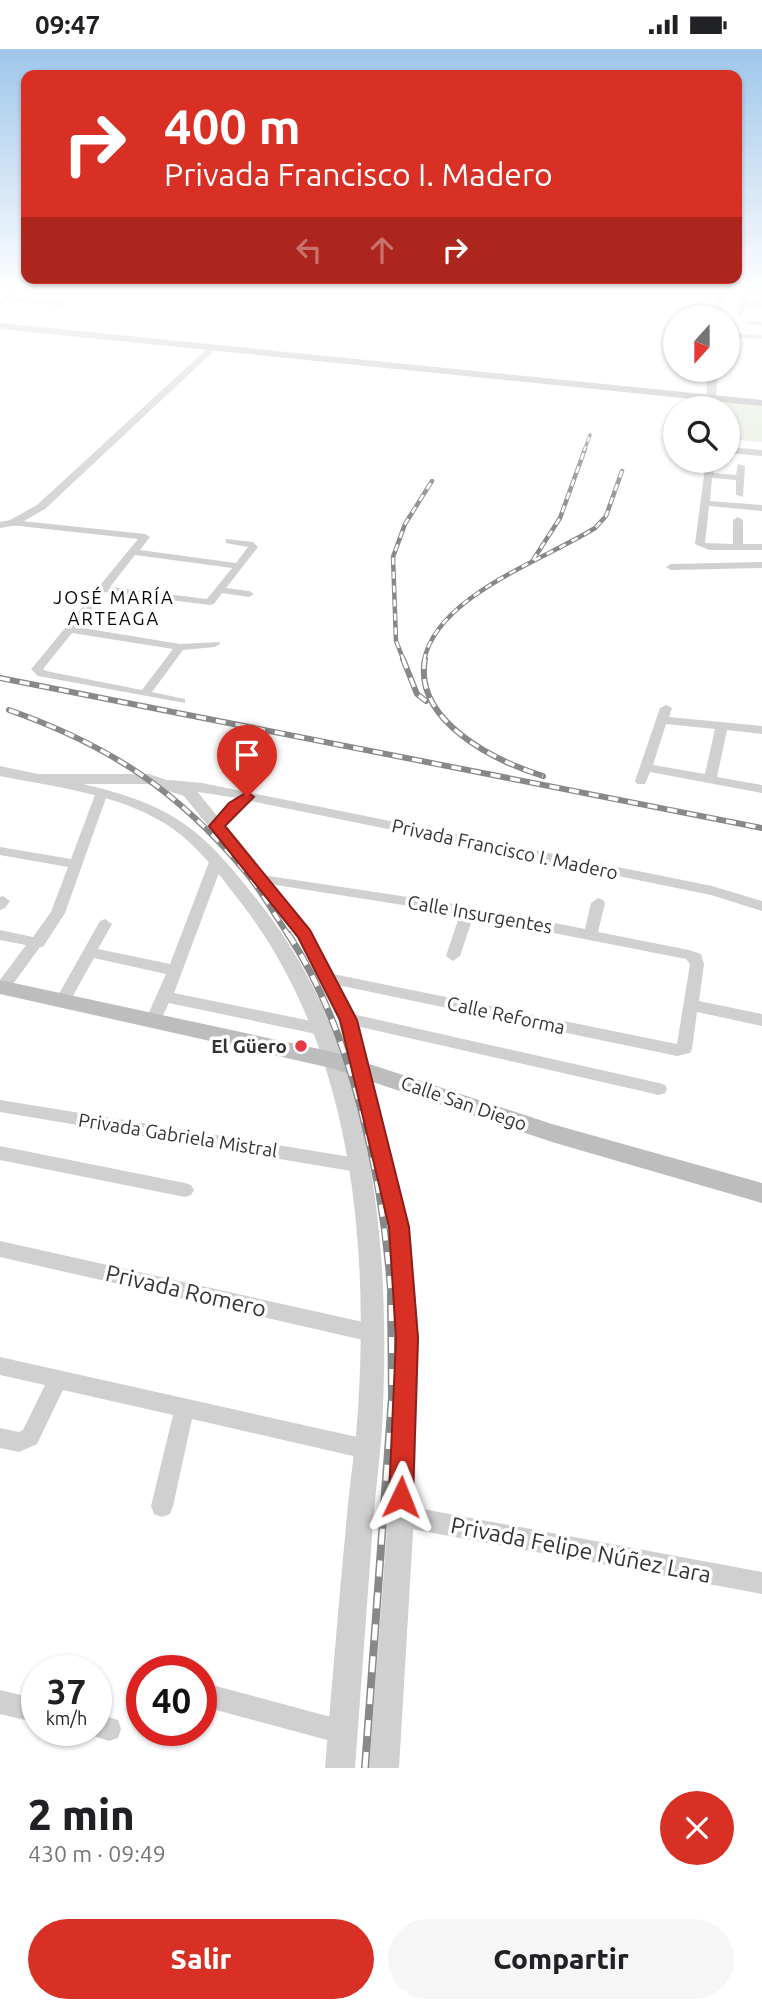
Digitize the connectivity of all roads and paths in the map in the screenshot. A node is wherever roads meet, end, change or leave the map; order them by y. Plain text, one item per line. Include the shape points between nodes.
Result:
1 (189, 370) edge
2 (430, 370) edge
3 (683, 396) edge
4 (740, 401) edge
5 (762, 403) edge
6 (740, 451) edge
7 (762, 453) edge
8 (741, 466) dead end
9 (708, 475) joint
10 (740, 478) junction
11 (740, 495) dead end
12 (705, 503) junction
13 (762, 508) edge
14 (738, 520) dead end
15 (6, 524) edge
16 (229, 541) dead end
17 (738, 547) junction
18 (762, 547) edge
19 (135, 552) junction
20 (762, 565) edge
21 (239, 566) junction
22 (671, 567) dead end
23 (104, 589) junction
24 (221, 590) junction
25 (249, 594) dead end
26 (70, 629) junction
27 (215, 643) dead end
28 (180, 647) junction
29 (146, 693) junction
30 (181, 701) dead end
31 (722, 726) junction
32 (762, 730) edge
33 (646, 767) junction
34 (1, 773) edge
35 (35, 779) junction
36 (709, 779) junction
37 (641, 781) dead end
38 (170, 784) junction
39 (762, 789) edge
40 (101, 795) junction
41 (247, 797) junction
42 (217, 826) junction
43 (0, 851) edge
44 (216, 862) junction
45 (75, 864) junction
46 (262, 879) junction
47 (598, 903) dead end
48 (762, 906) edge
49 (468, 911) junction
50 (105, 924) dead end
51 (591, 933) junction
52 (0, 935) edge
53 (38, 943) junction
54 (92, 953) junction
55 (453, 956) dead end
56 (176, 971) junction
57 (328, 978) junction
58 (2, 987) edge
59 (165, 997) junction
60 (64, 999) junction
61 (692, 1005) junction
62 (154, 1019) junction
63 (348, 1020) junction
64 (762, 1020) edge
65 (321, 1029) junction
66 (333, 1061) junction
67 (363, 1070) junction
68 (659, 1089) dead end
69 (0, 1106) edge
70 (0, 1153) edge
71 (357, 1165) junction
72 (185, 1190) dead end
73 (762, 1193) edge
74 (0, 1249) edge
75 (372, 1333) junction
76 (0, 1366) edge
77 (58, 1379) junction
78 (184, 1409) junction
79 (0, 1438) edge
80 (366, 1449) junction
81 (162, 1506) dead end
82 (401, 1516) junction
83 (762, 1583) edge
84 (217, 1697) edge
85 (0, 1702) edge
86 (21, 1707) edge
87 (342, 1732) junction
88 (340, 1768) edge
89 (384, 1768) edge

1 - 15 street via 41,507
2 - 3 main road
4 - 5 main road
6 - 7 street
8 - 10 street
9 - 10 street
9 - 12 street
10 - 11 street
12 - 13 street
12 - 17 street via 700,544
14 - 17 street
15 - 19 street via 145,537
16 - 21 street via 253,547
17 - 18 street
19 - 21 street
19 - 23 street
20 - 22 street
21 - 24 street
23 - 24 street via 202,603 215,599
23 - 26 street
24 - 25 street
26 - 28 street
26 - 29 street via 38,672
27 - 28 street
28 - 29 street
29 - 30 street
31 - 32 street
31 - 33 street via 664,714
31 - 36 street
33 - 36 street
33 - 37 street
34 - 35 street
35 - 38 street via 149,779
35 - 40 street
36 - 39 street
38 - 41 street, Privada Francisco I. Madero
38 - 42 street via 190,793
40 - 44 street via 167,817
40 - 45 street
41 - 42 street
41 - 48 street, Privada Francisco I. Madero via 712,891
42 - 46 street
43 - 45 street
44 - 56 street
44 - 65 street via 278,936
45 - 53 street via 58,913
46 - 49 street, Calle Insurgentes
46 - 57 street via 304,934
47 - 51 street, Privada Francisco I. Madero
49 - 51 street, Calle Insurgentes
49 - 55 street
50 - 54 street
51 - 61 street, Calle Insurgentes via 695,958
52 - 53 street
53 - 58 street
54 - 56 street
54 - 60 street
56 - 59 street
57 - 61 street, Calle Reforma via 684,1049
57 - 63 street
58 - 60 main road, Calle San Diego
59 - 62 street
59 - 65 street
60 - 62 main road, Calle San Diego
61 - 64 street
62 - 66 main road, Calle San Diego
63 - 67 street
63 - 68 street
65 - 66 street
66 - 67 main road, Calle San Diego
66 - 71 street
67 - 73 main road, Calle San Diego via 552,1133
67 - 82 street via 399,1227 407,1338
69 - 71 street, Privada Gabriela Mistral
70 - 72 street
71 - 75 street via 368,1223
74 - 75 street, Privada Romero
75 - 80 street
76 - 77 street
77 - 78 street
77 - 79 street via 30,1437 19,1442
78 - 80 street
78 - 81 street
80 - 87 street
82 - 83 street, Privada Felipe Núñez Lara
82 - 89 street
84 - 87 street
85 - 86 street
87 - 88 street

